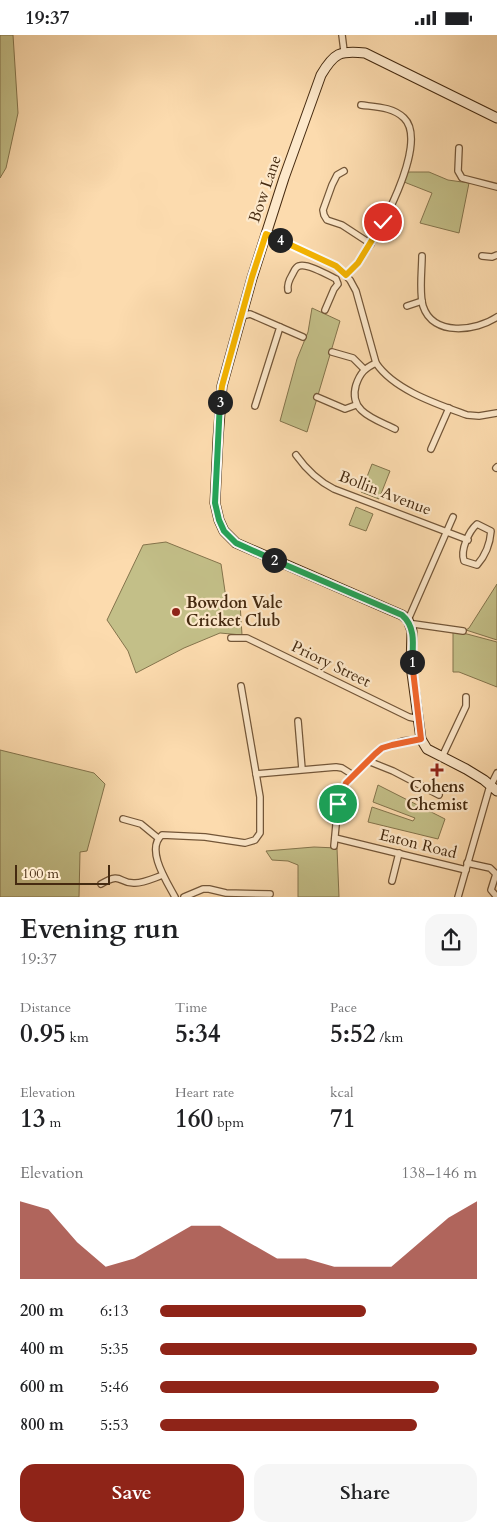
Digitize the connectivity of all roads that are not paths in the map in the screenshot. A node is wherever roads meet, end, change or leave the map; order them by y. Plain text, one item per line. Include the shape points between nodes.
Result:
1 (342, 35) edge
2 (344, 51) junction
3 (361, 105) dead end
4 (497, 118) edge
5 (459, 148) dead end
6 (344, 171) dead end
7 (497, 187) edge
8 (266, 234) junction
9 (371, 244) junction
10 (497, 255) edge
11 (422, 256) dead end
12 (482, 256) dead end
13 (319, 258) junction
14 (314, 268) junction
15 (346, 275) junction
16 (288, 290) dead end
17 (422, 301) junction
18 (406, 306) dead end
19 (325, 310) dead end
20 (242, 315) junction
21 (497, 317) edge
22 (280, 327) junction
23 (302, 337) dead end
24 (332, 352) dead end
25 (376, 363) junction
26 (364, 369) junction
27 (317, 397) dead end
28 (356, 405) junction
29 (255, 406) dead end
30 (449, 408) junction
31 (497, 413) edge
32 (395, 429) dead end
33 (431, 449) dead end
34 (296, 455) dead end
35 (453, 517) dead end
36 (446, 532) junction
37 (468, 540) junction
38 (409, 623) junction
39 (463, 631) dead end
40 (231, 638) dead end
41 (241, 687) dead end
42 (466, 697) dead end
43 (418, 719) junction
44 (298, 721) dead end
45 (421, 739) junction
46 (442, 757) junction
47 (368, 761) junction
48 (302, 769) junction
49 (497, 773) edge
50 (256, 774) junction
51 (354, 775) junction
52 (493, 788) edge
53 (439, 795) dead end
54 (123, 819) dead end
55 (158, 838) junction
56 (335, 838) junction
57 (334, 847) dead end
58 (399, 853) junction
59 (468, 863) junction
60 (466, 870) junction
61 (163, 875) junction
62 (392, 881) dead end
63 (101, 884) dead end
64 (270, 894) dead end
65 (175, 897) edge
66 (184, 897) edge
67 (458, 897) edge
68 (497, 897) edge

1 - 2 street
2 - 4 street via 365,53
2 - 8 street, Bow Lane via 328,63 321,75
3 - 9 street via 397,112 408,123 412,138 395,199
5 - 7 street via 458,171 462,179
6 - 9 street via 337,175 332,185 323,209 324,215
8 - 13 street
8 - 20 street, Bow Lane
9 - 15 street
10 - 12 street
11 - 17 street
13 - 14 street
13 - 15 street
14 - 16 street via 297,267 287,285
14 - 19 street via 338,281
15 - 25 street via 356,291
17 - 18 street
17 - 21 street via 432,321 453,329 480,325
20 - 22 street
20 - 38 street, Bow Lane via 222,386 215,503 224,531 243,547 402,615
22 - 23 street
22 - 29 street
24 - 26 street via 353,359
25 - 26 street
25 - 30 street via 395,383
26 - 28 street via 354,393
27 - 28 street via 346,409
28 - 32 street
30 - 31 street via 467,415
30 - 33 street
34 - 36 street, Bollin Avenue via 306,469 325,485
35 - 36 street
36 - 37 street, Bollin Avenue
36 - 38 street, Bollin Avenue
37 - 37 street via 462,557 464,561 477,565 486,553 491,531 477,524
38 - 39 street
38 - 43 street
40 - 43 street, Priory Street via 247,637
41 - 50 street
42 - 46 street via 466,706
43 - 45 street
44 - 48 street
45 - 46 street via 427,749
45 - 47 street via 382,748
46 - 52 street
47 - 51 street
47 - 53 street
48 - 50 street
48 - 51 street via 336,767
49 - 52 street
50 - 55 street via 262,819 260,833 255,840 245,843 171,834
51 - 56 street via 346,783 338,804
52 - 59 street
54 - 55 street via 141,824
55 - 61 street via 155,848
56 - 57 street
56 - 58 street, Eaton Road
58 - 60 street, Eaton Road
58 - 62 street
59 - 60 street
59 - 68 street via 490,868 496,874 491,890
60 - 67 street
61 - 63 street via 134,883 111,878
61 - 65 street
64 - 66 street via 226,893 209,889

